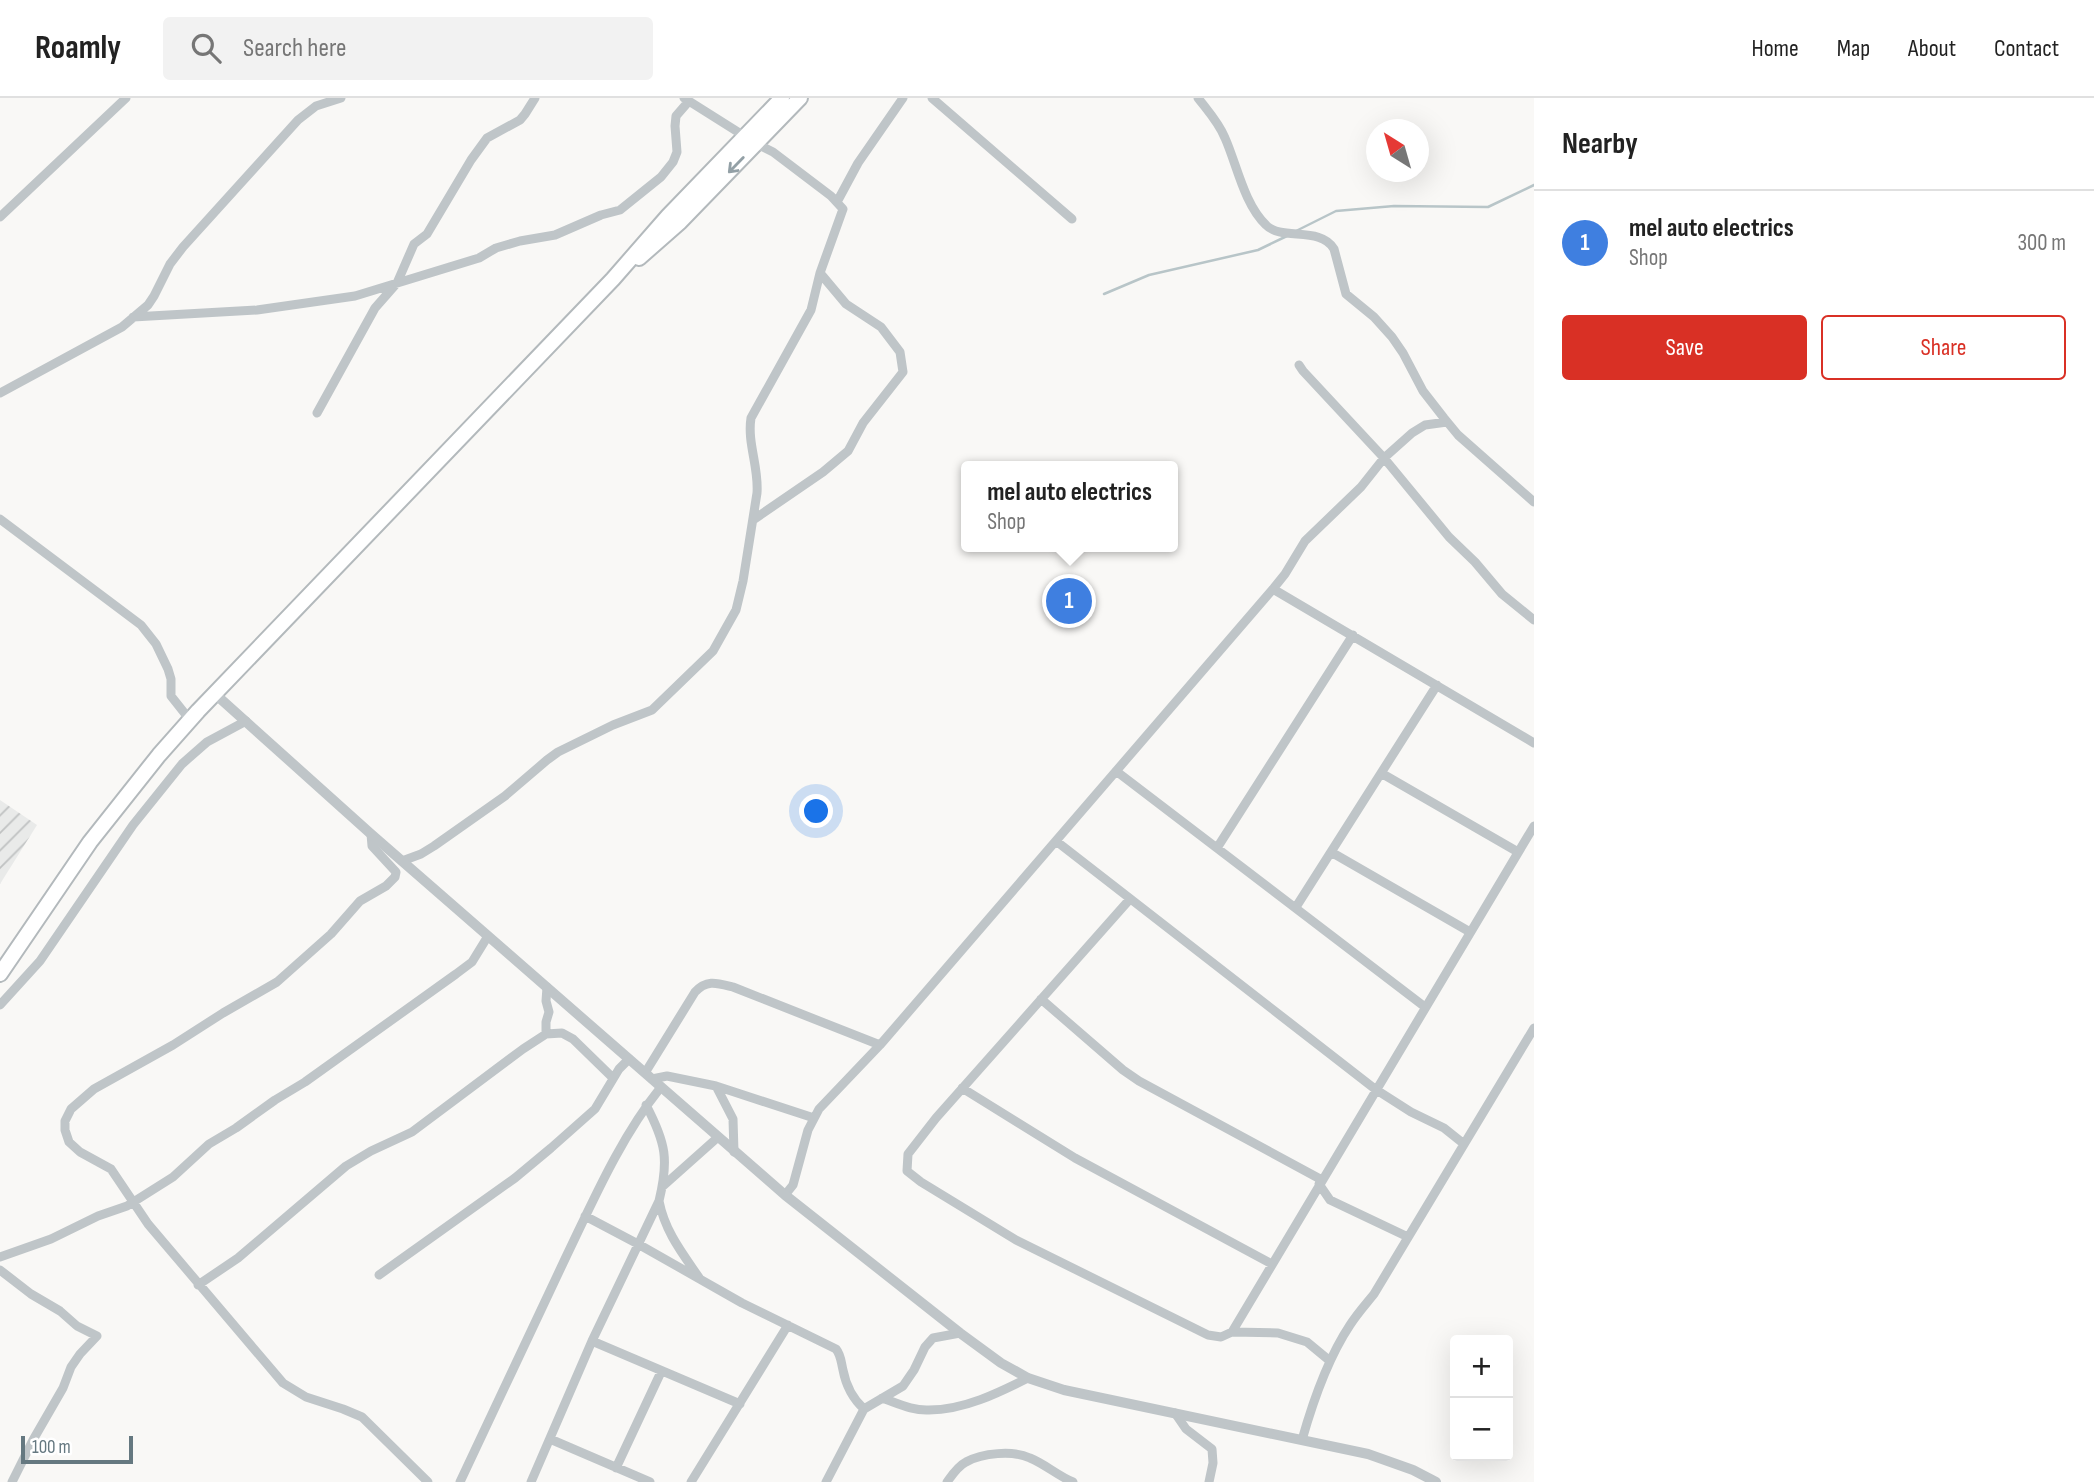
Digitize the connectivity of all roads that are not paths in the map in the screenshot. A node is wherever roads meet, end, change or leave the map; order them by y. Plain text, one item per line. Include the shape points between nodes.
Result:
1 (126, 98) edge
2 (341, 98) edge
3 (535, 98) edge
4 (782, 98) edge
5 (800, 98) edge
6 (903, 98) edge
7 (932, 98) edge
8 (1198, 98) edge
9 (686, 100) edge
10 (751, 140) junction
11 (837, 202) junction
12 (0, 217) edge
13 (1072, 219) dead end
14 (820, 273) junction
15 (397, 283) junction
16 (133, 317) junction
17 (1299, 365) dead end
18 (0, 393) edge
19 (317, 413) dead end
20 (1447, 422) junction
21 (1384, 458) junction
22 (1534, 502) edge
23 (0, 519) edge
24 (753, 520) junction
25 (1273, 589) junction
26 (1534, 620) edge
27 (1353, 635) junction
28 (1437, 685) junction
29 (214, 693) junction
30 (190, 720) junction
31 (246, 722) junction
32 (1534, 743) edge
33 (1116, 771) junction
34 (1381, 773) junction
35 (1534, 826) edge
36 (371, 834) junction
37 (1056, 841) junction
38 (1217, 848) junction
39 (1331, 852) junction
40 (1518, 852) junction
41 (402, 861) junction
42 (1130, 899) junction
43 (1296, 907) junction
44 (1470, 932) junction
45 (488, 936) junction
46 (0, 974) edge
47 (547, 987) junction
48 (1041, 999) junction
49 (0, 1005) edge
50 (1425, 1007) junction
51 (1534, 1028) edge
52 (546, 1034) junction
53 (880, 1045) junction
54 (629, 1059) junction
55 (613, 1079) junction
56 (653, 1080) junction
57 (716, 1086) junction
58 (962, 1088) junction
59 (1375, 1089) junction
60 (646, 1105) junction
61 (814, 1118) junction
62 (718, 1138) junction
63 (1464, 1144) junction
64 (734, 1152) junction
65 (1320, 1182) junction
66 (662, 1187) junction
67 (785, 1195) junction
68 (659, 1201) junction
69 (133, 1202) junction
70 (585, 1216) junction
71 (1408, 1237) junction
72 (638, 1244) junction
73 (0, 1258) edge
74 (1272, 1264) junction
75 (0, 1270) edge
76 (379, 1275) dead end
77 (702, 1282) junction
78 (198, 1284) junction
79 (788, 1325) junction
80 (1231, 1332) junction
81 (960, 1333) junction
82 (592, 1341) junction
83 (1330, 1361) junction
84 (661, 1372) junction
85 (1028, 1378) junction
86 (882, 1398) junction
87 (740, 1404) junction
88 (864, 1409) junction
89 (1175, 1413) junction
90 (550, 1439) junction
91 (1302, 1440) junction
92 (616, 1468) junction
93 (1067, 1481) edge
94 (12, 1482) edge
95 (428, 1482) edge
96 (460, 1482) edge
97 (531, 1482) edge
98 (650, 1482) edge
99 (691, 1482) edge
100 (826, 1482) edge
101 (947, 1482) edge
102 (1209, 1482) edge
103 (1436, 1482) edge

1 - 12 street
2 - 16 street via 316,106 298,120 183,247 148,305
3 - 15 street via 520,120 487,138 427,234 414,244
4 - 10 main road
5 - 10 main road
6 - 11 street
7 - 13 street
8 - 20 street via 1225,136 1238,174 1266,225 1331,244 1346,294 1392,337
9 - 10 street
9 - 15 street via 677,116 673,162 620,210 561,234 496,248 479,258
10 - 11 street
10 - 29 main road via 662,223
11 - 14 street via 842,214
14 - 24 street via 811,310 751,418 758,478
14 - 24 street via 846,304 881,327 900,352 903,373 863,423 848,451
15 - 16 street via 355,296 257,310
15 - 19 street via 375,308
16 - 18 street via 99,341
17 - 21 street
20 - 21 street via 1425,425
20 - 22 street
21 - 25 street via 1361,488 1305,541
21 - 26 street via 1502,594
23 - 30 street via 141,625 165,661 172,696
24 - 41 street via 736,610 706,658 652,710 558,752 445,839
25 - 27 street
25 - 33 street
27 - 28 street
27 - 38 street
28 - 32 street
28 - 34 street
29 - 30 main road
29 - 31 street
30 - 46 main road via 90,842
31 - 36 street
31 - 49 street via 207,742 182,764 133,825 40,961
33 - 37 street
33 - 38 street
34 - 39 street
34 - 40 street
35 - 40 street
36 - 41 street
36 - 69 street via 372,846 396,872 386,886 360,901 277,982 94,1089 69,1112 65,1130 69,1142 111,1169
37 - 42 street
37 - 53 street
38 - 43 street
39 - 43 street
39 - 44 street
40 - 44 street
41 - 45 street
42 - 48 street
42 - 59 street
43 - 50 street
44 - 50 street
45 - 47 street
45 - 69 street via 472,962 456,975 209,1144 173,1177
47 - 52 street
47 - 54 street
48 - 58 street
48 - 65 street via 1139,1081
50 - 59 street
51 - 63 street
52 - 55 street via 562,1033 573,1039
52 - 78 street via 412,1132 346,1167 238,1258
53 - 56 street via 710,982 695,992
53 - 61 street
54 - 55 street
54 - 56 street
55 - 76 street via 595,1109 551,1148
56 - 57 street via 667,1076
56 - 60 street
56 - 62 street
57 - 61 street
57 - 64 street via 735,1125
58 - 74 street via 1075,1158
58 - 80 street via 908,1154 907,1171 1016,1240 1208,1335 1221,1337
59 - 63 street
59 - 65 street
60 - 66 street via 665,1153
60 - 70 street
61 - 67 street via 797,1177
62 - 64 street
62 - 66 street
63 - 71 street
64 - 67 street
65 - 71 street via 1330,1200
65 - 74 street
66 - 68 street
67 - 81 street
68 - 72 street
68 - 77 street via 671,1237
69 - 73 street
69 - 78 street
70 - 72 street
70 - 96 street
71 - 83 street
72 - 77 street
72 - 82 street
74 - 80 street
75 - 94 street via 97,1336 71,1367
77 - 79 street
78 - 95 street via 283,1382 306,1397 362,1417
79 - 87 street
79 - 88 street via 839,1352 848,1389
80 - 83 street via 1278,1333 1307,1342
81 - 85 street
81 - 86 street via 933,1338 907,1382
82 - 84 street
82 - 90 street
83 - 91 street
84 - 87 street
84 - 92 street
85 - 86 street via 982,1399 930,1410
85 - 89 street
86 - 88 street
87 - 99 street
88 - 100 street
89 - 91 street
89 - 102 street via 1186,1429 1212,1449
90 - 92 street
90 - 97 street
91 - 103 street via 1394,1462
92 - 98 street
93 - 101 street via 1031,1458 1002,1454 966,1462

